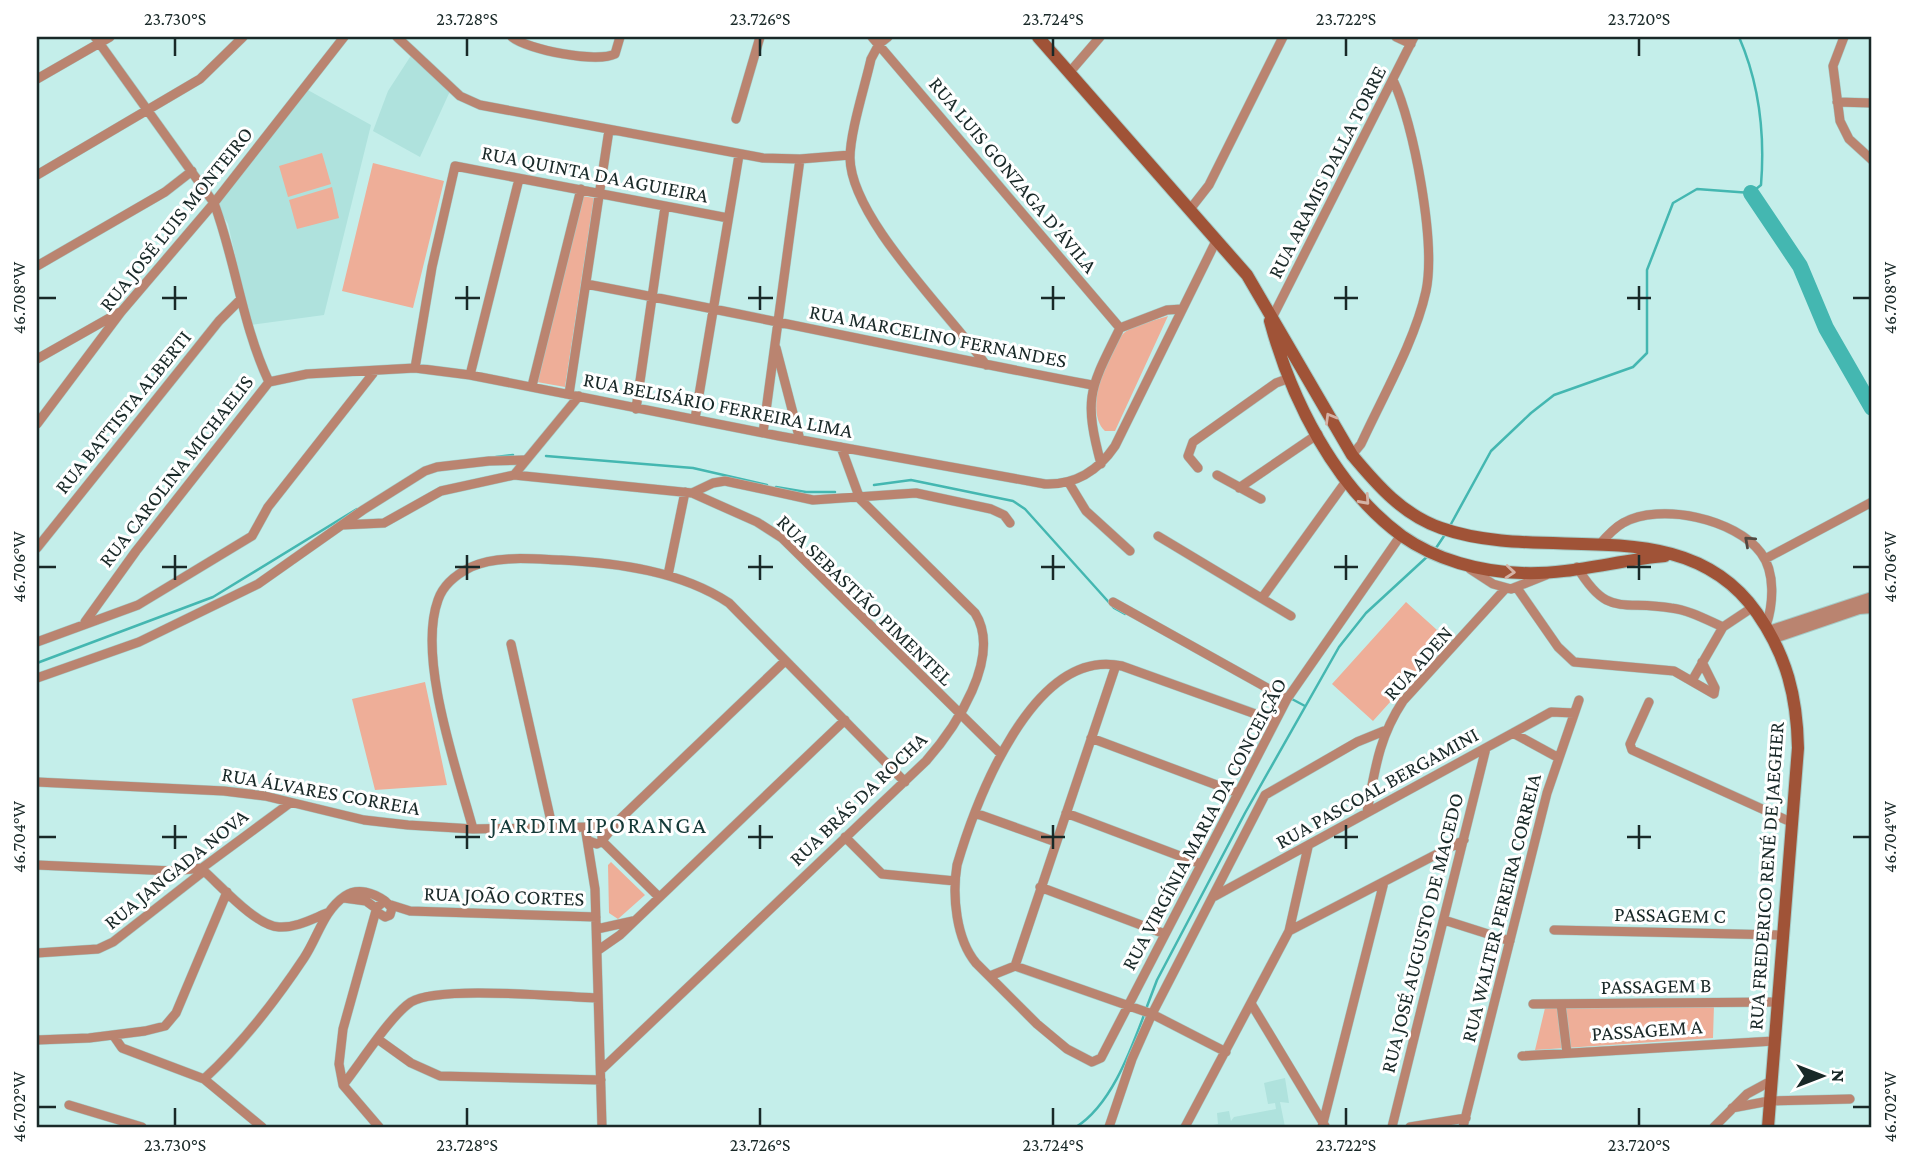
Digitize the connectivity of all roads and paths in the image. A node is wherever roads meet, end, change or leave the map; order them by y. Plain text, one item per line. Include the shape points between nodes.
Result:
1 (110, 37) edge
2 (243, 37) edge
3 (344, 37) edge
4 (397, 37) edge
5 (512, 37) edge
6 (620, 37) edge
7 (760, 37) edge
8 (888, 37) edge
9 (1038, 37) edge
10 (1100, 37) edge
11 (1283, 37) edge
12 (1396, 37) edge
13 (1844, 37) edge
14 (97, 40) edge
15 (876, 40) edge
16 (1412, 40) edge
17 (1069, 72) junction
18 (37, 79) edge
19 (1393, 80) junction
20 (1837, 102) junction
21 (1872, 103) edge
22 (147, 109) junction
23 (736, 119) dead end
24 (609, 130) junction
25 (739, 155) junction
26 (850, 155) junction
27 (800, 159) junction
28 (1872, 160) edge
29 (192, 171) junction
30 (37, 175) edge
31 (519, 179) junction
32 (581, 189) junction
33 (600, 193) junction
34 (214, 203) junction
35 (664, 206) junction
36 (1191, 208) junction
37 (728, 218) junction
38 (1217, 239) junction
39 (37, 266) edge
40 (586, 284) junction
41 (651, 296) junction
42 (240, 300) junction
43 (716, 308) junction
44 (1182, 309) junction
45 (121, 312) junction
46 (1270, 317) junction
47 (779, 320) junction
48 (1120, 328) junction
49 (775, 343) junction
50 (37, 359) edge
51 (986, 365) junction
52 (415, 368) junction
53 (375, 371) junction
54 (470, 375) junction
55 (1307, 378) junction
56 (1287, 379) junction
57 (269, 383) junction
58 (1092, 385) junction
59 (532, 386) junction
60 (569, 394) junction
61 (579, 396) junction
62 (636, 409) junction
63 (695, 419) junction
64 (37, 424) edge
65 (763, 433) junction
66 (1318, 434) junction
67 (800, 440) junction
68 (841, 447) junction
69 (1352, 455) junction
70 (524, 460) junction
71 (1101, 464) junction
72 (1198, 468) dead end
73 (514, 475) junction
74 (1217, 475) dead end
75 (1347, 481) junction
76 (1069, 483) junction
77 (1239, 488) junction
78 (688, 492) junction
79 (860, 499) junction
80 (1261, 499) dead end
81 (1872, 502) edge
82 (1423, 520) junction
83 (1010, 523) dead end
84 (342, 525) junction
85 (1401, 535) junction
86 (1158, 536) dead end
87 (1573, 543) junction
88 (1599, 545) junction
89 (37, 548) edge
90 (1130, 551) dead end
91 (1676, 555) junction
92 (1765, 559) junction
93 (1463, 564) junction
94 (1577, 567) junction
95 (1551, 572) junction
96 (668, 575) junction
97 (1517, 588) junction
98 (1506, 589) junction
99 (1262, 598) junction
100 (1872, 599) edge
101 (1113, 602) dead end
102 (1753, 607) junction
103 (1291, 615) dead end
104 (85, 622) junction
105 (1723, 627) junction
106 (1770, 632) junction
107 (37, 642) edge
108 (511, 644) dead end
109 (785, 661) junction
110 (1702, 662) junction
111 (1116, 665) junction
112 (37, 678) edge
113 (1693, 680) junction
114 (1287, 699) junction
115 (1579, 700) dead end
116 (1649, 702) dead end
117 (1574, 713) junction
118 (959, 715) junction
119 (845, 720) junction
120 (1275, 721) junction
121 (1384, 731) junction
122 (1513, 733) junction
123 (1091, 738) junction
124 (1486, 748) junction
125 (1000, 753) junction
126 (1557, 757) junction
127 (37, 782) edge
128 (905, 782) junction
129 (1238, 793) junction
130 (290, 803) junction
131 (1367, 812) junction
132 (975, 813) junction
133 (1066, 813) junction
134 (619, 820) junction
135 (1793, 823) junction
136 (473, 829) junction
137 (555, 830) junction
138 (591, 833) junction
139 (845, 837) junction
140 (1464, 840) junction
141 (602, 841) junction
142 (1056, 842) junction
143 (1308, 847) junction
144 (1201, 864) junction
145 (37, 865) edge
146 (593, 866) junction
147 (203, 869) junction
148 (955, 881) junction
149 (1384, 881) junction
150 (1040, 887) junction
151 (227, 892) junction
152 (659, 897) junction
153 (1213, 897) junction
154 (384, 910) junction
155 (327, 913) junction
156 (596, 917) junction
157 (1444, 920) junction
158 (633, 921) junction
159 (597, 929) junction
160 (1554, 930) dead end
161 (1289, 931) junction
162 (1165, 934) junction
163 (1784, 935) junction
164 (1510, 941) junction
165 (597, 951) junction
166 (37, 954) edge
167 (1015, 966) junction
168 (990, 976) junction
169 (597, 998) junction
170 (1778, 1002) junction
171 (1534, 1004) dead end
172 (1560, 1004) junction
173 (1252, 1005) junction
174 (1131, 1006) junction
175 (1150, 1014) junction
176 (113, 1035) junction
177 (37, 1040) edge
178 (379, 1040) junction
179 (1774, 1041) junction
180 (1226, 1052) junction
181 (1567, 1053) junction
182 (1522, 1056) dead end
183 (601, 1075) junction
184 (204, 1079) junction
185 (1771, 1081) junction
186 (343, 1085) junction
187 (1850, 1099) dead end
188 (1769, 1101) junction
189 (69, 1105) dead end
190 (1732, 1108) junction
191 (1464, 1123) edge
192 (1323, 1126) edge
193 (142, 1127) edge
194 (262, 1127) edge
195 (379, 1127) edge
196 (602, 1127) edge
197 (1109, 1127) edge
198 (1185, 1127) edge
199 (1392, 1127) edge
200 (1410, 1127) edge
201 (1714, 1127) edge
202 (1768, 1127) edge

1 - 14 street
2 - 22 street via 215,68
3 - 34 street, RUA JOSÉ LUIS MONTEIRO
4 - 24 street via 471,103
5 - 6 street via 529,46 608,57 615,54
7 - 23 street
8 - 15 street
9 - 17 main road, RUA FREDERICO RENÉ DE JAEGHER
10 - 17 street
11 - 36 street via 1209,185
12 - 16 street
13 - 20 street via 1834,61
14 - 18 street
14 - 22 street, RUA CAROLINA MICHAELIS
15 - 26 street
15 - 48 street, RUA LUIS GONZAGA D'ÁVILA
16 - 19 street, RUA ARAMIS DALLA TORRE
17 - 36 main road, RUA FREDERICO RENÉ DE JAEGHER
19 - 46 street, RUA ARAMIS DALLA TORRE
19 - 69 street via 1416,152 1428,273 1415,323
20 - 21 street
20 - 28 street via 1844,132
22 - 29 street, RUA CAROLINA MICHAELIS
22 - 30 street
24 - 25 street
24 - 33 street
25 - 27 street
25 - 37 street
26 - 27 street
26 - 51 street via 857,192 874,225
27 - 47 street
29 - 34 street, RUA CAROLINA MICHAELIS
29 - 39 street
31 - 32 street, RUA QUINTA DA AGUIEIRA
31 - 52 street, RUA QUINTA DA AGUIEIRA via 455,166
31 - 54 street
32 - 33 street, RUA QUINTA DA AGUIEIRA
32 - 59 street
33 - 35 street, RUA QUINTA DA AGUIEIRA
33 - 40 street
34 - 42 street, RUA CAROLINA MICHAELIS
34 - 45 street, RUA JOSÉ LUIS MONTEIRO
35 - 37 street, RUA QUINTA DA AGUIEIRA
35 - 41 street
36 - 38 main road, RUA FREDERICO RENÉ DE JAEGHER
37 - 43 street
38 - 44 street
38 - 46 main road, RUA FREDERICO RENÉ DE JAEGHER via 1247,275
40 - 41 street, RUA MARCELINO FERNANDES
40 - 60 street
41 - 43 street, RUA MARCELINO FERNANDES
41 - 62 street
42 - 57 street, RUA CAROLINA MICHAELIS
42 - 89 street, RUA BATTISTA ALBERTI
43 - 47 street, RUA MARCELINO FERNANDES
43 - 63 street
44 - 48 street
44 - 71 street via 1142,396
45 - 50 street
45 - 64 street, RUA JOSÉ LUIS MONTEIRO
46 - 55 main road, RUA FREDERICO RENÉ DE JAEGHER
46 - 56 main road, RUA FREDERICO RENÉ DE JAEGHER
47 - 49 street
47 - 51 street, RUA MARCELINO FERNANDES via 829,335
48 - 58 street
49 - 65 street
49 - 67 street
51 - 58 street, RUA MARCELINO FERNANDES
52 - 53 street, RUA BELISÁRIO FERREIRA LIMA
52 - 54 street, RUA BELISÁRIO FERREIRA LIMA
53 - 57 street, RUA BELISÁRIO FERREIRA LIMA via 307,374
53 - 104 street via 268,507 252,536 138,605
54 - 59 street, RUA BELISÁRIO FERREIRA LIMA
55 - 56 main road
69 -> 55 main road, RUA FREDERICO RENÉ DE JAEGHER
56 - 66 main road, RUA FREDERICO RENÉ DE JAEGHER
56 - 72 street via 1193,442 1188,456
57 - 104 street, RUA CAROLINA MICHAELIS
58 - 71 street via 1092,423
59 - 60 street, RUA BELISÁRIO FERREIRA LIMA
60 - 61 street, RUA BELISÁRIO FERREIRA LIMA
61 - 62 street, RUA BELISÁRIO FERREIRA LIMA
61 - 70 street
62 - 63 street, RUA BELISÁRIO FERREIRA LIMA
63 - 65 street, RUA BELISÁRIO FERREIRA LIMA
65 - 67 street, RUA BELISÁRIO FERREIRA LIMA
66 - 75 main road, RUA FREDERICO RENÉ DE JAEGHER
66 - 77 street
67 - 68 street, RUA BELISÁRIO FERREIRA LIMA
68 - 76 street, RUA BELISÁRIO FERREIRA LIMA via 1045,484
68 - 79 street, RUA BRÁS DA ROCHA
69 - 82 main road, RUA FREDERICO RENÉ DE JAEGHER via 1385,492
70 - 73 street
70 - 84 street via 437,467
71 - 76 street
73 - 78 street
73 - 84 street via 441,491 384,523
74 - 77 street
75 -> 85 main road, RUA FREDERICO RENÉ DE JAEGHER
75 - 99 street
76 - 90 street via 1086,512
77 - 80 street
78 - 79 street via 725,481 806,499
78 - 96 street
78 - 118 street, RUA SEBASTIÃO PIMENTEL via 782,538
79 - 83 street via 916,493 991,509
79 - 118 street, RUA BRÁS DA ROCHA via 980,620 982,659
81 - 92 street
82 - 85 main road via 1407,525
82 - 87 main road, RUA FREDERICO RENÉ DE JAEGHER via 1456,532 1501,539
84 - 112 street via 258,584 139,642
85 - 93 main road, RUA FREDERICO RENÉ DE JAEGHER
85 - 114 street, RUA VIRGÍNIA MARIA DA CONCEIÇÃO
86 - 99 street
87 - 88 main road, RUA FREDERICO RENÉ DE JAEGHER
87 - 94 main road via 1581,555
88 - 91 main road, RUA FREDERICO RENÉ DE JAEGHER
92 -> 88 street via 1739,533 1680,514 1634,518
91 - 94 main road, RUA FREDERICO RENÉ DE JAEGHER
91 - 102 main road, RUA FREDERICO RENÉ DE JAEGHER via 1717,572
92 - 106 street via 1772,593
93 -> 95 main road, RUA FREDERICO RENÉ DE JAEGHER via 1522,573
93 - 98 street, RUA FREDERICO RENÉ DE JAEGHER
94 - 95 main road, RUA FREDERICO RENÉ DE JAEGHER
94 - 105 street via 1592,590 1608,603 1671,608
95 - 97 street, RUA FREDERICO RENÉ DE JAEGHER
96 - 109 street via 702,586 729,603
96 - 136 street via 576,561 506,560 474,566 441,592 432,634 435,674
97 - 98 street, RUA FREDERICO RENÉ DE JAEGHER
97 - 113 street via 1574,662 1660,669
98 - 121 street, RUA ADEN via 1404,701
99 - 103 street
100 - 106 street
100 - 106 street via 1859,608
101 - 114 street
102 - 105 street
102 - 106 main road, RUA FREDERICO RENÉ DE JAEGHER
104 - 107 street
105 - 110 street
106 - 135 main road, RUA FREDERICO RENÉ DE JAEGHER via 1792,683 1797,709
108 - 137 street
109 - 119 street
109 - 134 street
110 - 113 street
110 - 113 street via 1715,694
111 - 120 street
111 - 123 street
111 - 125 street via 1093,665 1062,681 1027,715
114 - 120 street, RUA VIRGÍNIA MARIA DA CONCEIÇÃO
115 - 117 street, RUA WALTER PEREIRA CORREIA
116 - 135 street via 1630,744 1632,750
117 - 122 street, RUA PASCOAL BERGAMINI via 1551,712
117 - 126 street, RUA WALTER PEREIRA CORREIA
118 - 125 street, RUA SEBASTIÃO PIMENTEL
118 - 128 street, RUA BRÁS DA ROCHA via 934,752
119 - 128 street
119 - 152 street
120 - 129 street, RUA VIRGÍNIA MARIA DA CONCEIÇÃO
121 - 131 street, RUA ADEN
121 - 153 street, RUA VIRGÍNIA MARIA DA CONCEIÇÃO via 1268,792
122 - 124 street, RUA PASCOAL BERGAMINI
122 - 126 street
123 - 129 street
123 - 133 street
124 - 131 street, RUA PASCOAL BERGAMINI
124 - 140 street, RUA JOSÉ AUGUSTO DE MACEDO
125 - 132 street
126 - 164 street, RUA WALTER PEREIRA CORREIA
127 - 130 street, RUA ÁLVARES CORREIA via 211,790
128 - 139 street, RUA BRÁS DA ROCHA
129 - 144 street, RUA VIRGÍNIA MARIA DA CONCEIÇÃO
130 - 136 street, RUA ÁLVARES CORREIA via 364,820
130 - 147 street, RUA JANGADA NOVA
131 - 143 street, RUA PASCOAL BERGAMINI
132 - 142 street
132 - 148 street
133 - 142 street
133 - 144 street
134 - 138 street
134 - 141 street
135 - 163 main road, RUA FREDERICO RENÉ DE JAEGHER
136 - 137 street, RUA ÁLVARES CORREIA
137 - 138 street, RUA ÁLVARES CORREIA
138 - 141 street, RUA ÁLVARES CORREIA
138 - 141 street
138 - 146 street
139 - 148 street via 882,874
139 - 183 street, RUA BRÁS DA ROCHA
140 - 149 street
140 - 157 street, RUA JOSÉ AUGUSTO DE MACEDO
141 - 146 street
141 - 152 street
142 - 150 street
143 - 153 street, RUA PASCOAL BERGAMINI
143 - 161 street
144 - 162 street, RUA VIRGÍNIA MARIA DA CONCEIÇÃO
145 - 147 street
146 - 156 street
147 - 151 street
147 - 166 street, RUA JANGADA NOVA via 105,947
148 - 168 street via 966,947
149 - 161 street
149 - 192 street
150 - 162 street
150 - 167 street
151 - 155 street via 272,926 288,927
151 - 176 street via 169,1023
152 - 158 street
153 - 175 street, RUA VIRGÍNIA MARIA DA CONCEIÇÃO
154 - 155 street via 366,901 342,898
154 - 156 street, RUA JOÃO CORTES
154 - 186 street via 373,930 343,1029 339,1064
155 - 184 street via 305,957 251,1032
156 - 159 street
157 - 164 street
157 - 199 street, RUA JOSÉ AUGUSTO DE MACEDO
158 - 159 street
158 - 165 street
159 - 165 street
160 - 163 street, PASSAGEM C
161 - 173 street
162 - 174 street, RUA VIRGÍNIA MARIA DA CONCEIÇÃO
163 - 170 main road, RUA FREDERICO RENÉ DE JAEGHER
164 - 191 street, RUA WALTER PEREIRA CORREIA
165 - 169 street
167 - 168 street
167 - 174 street
168 - 174 street, RUA VIRGÍNIA MARIA DA CONCEIÇÃO via 1037,1024 1067,1049 1092,1062 1101,1058
169 - 178 street via 459,994 420,998 400,1012
169 - 183 street
170 - 172 street, PASSAGEM B
170 - 179 main road, RUA FREDERICO RENÉ DE JAEGHER
171 - 172 street, PASSAGEM B
172 - 181 street
173 - 180 street
173 - 192 street
174 - 175 street
175 - 180 street
175 - 197 street, RUA VIRGÍNIA MARIA DA CONCEIÇÃO
176 - 177 street
176 - 184 street via 122,1048
178 - 183 street via 411,1063 440,1076
178 - 186 street
179 - 181 street, PASSAGEM A
179 - 185 main road, RUA FREDERICO RENÉ DE JAEGHER
180 - 198 street
181 - 182 street, PASSAGEM A
183 - 196 street
184 - 194 street
185 - 188 main road, RUA FREDERICO RENÉ DE JAEGHER
185 - 190 street
186 - 195 street
187 - 188 street
188 - 190 street
188 - 202 main road, RUA FREDERICO RENÉ DE JAEGHER
189 - 193 street
190 - 201 street
191 - 200 street

